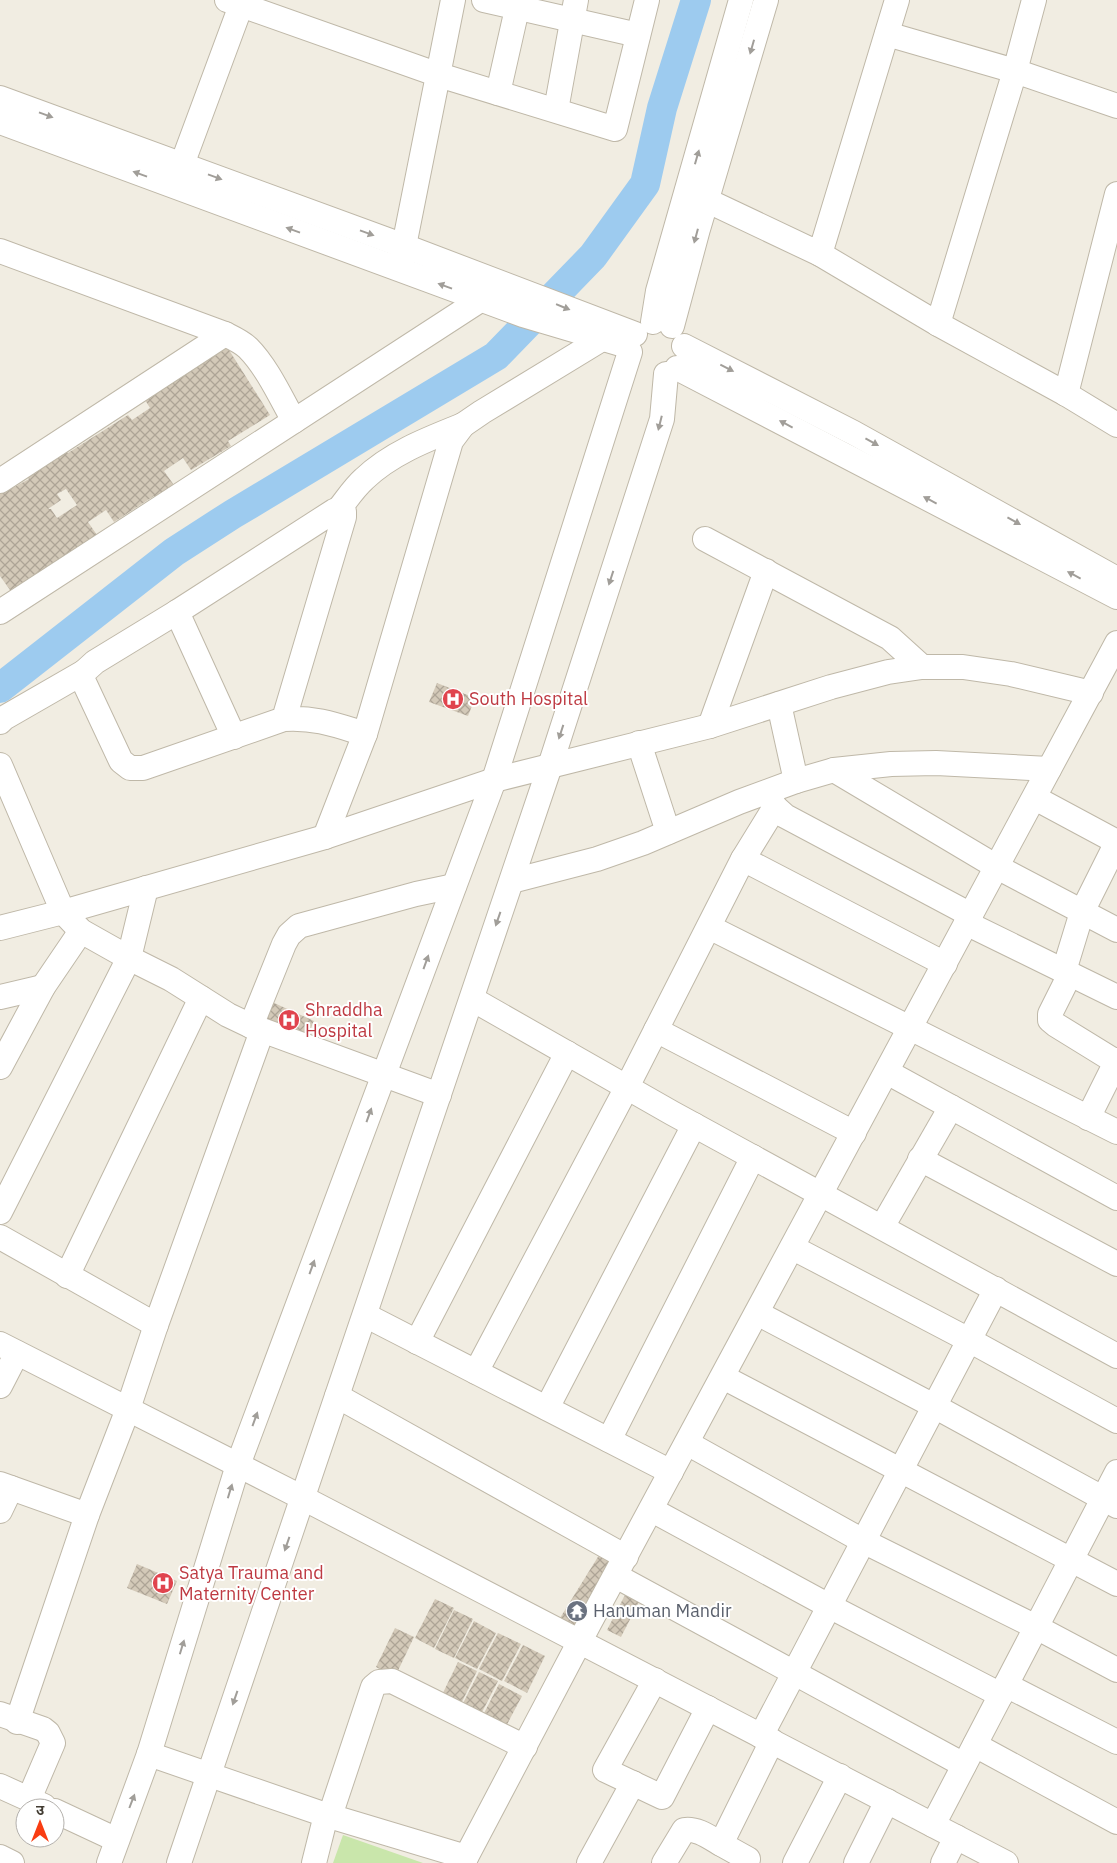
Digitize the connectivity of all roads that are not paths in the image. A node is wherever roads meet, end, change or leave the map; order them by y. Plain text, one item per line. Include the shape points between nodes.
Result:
1 (453, 0) edge
2 (484, 0) edge
3 (647, 0) edge
4 (741, 0) edge
5 (766, 0) edge
6 (897, 0) edge
7 (1034, 0) edge
8 (237, 2) edge
9 (519, 4) edge
10 (574, 10) edge
11 (887, 34) junction
12 (638, 35) junction
13 (1015, 71) junction
14 (439, 75) junction
15 (498, 93) junction
16 (0, 98) edge
17 (1117, 106) edge
18 (556, 110) junction
19 (0, 122) edge
20 (182, 164) junction
21 (173, 186) junction
22 (1117, 194) edge
23 (697, 195) junction
24 (0, 251) edge
25 (820, 254) junction
26 (402, 258) junction
27 (505, 284) junction
28 (482, 299) junction
29 (527, 304) junction
30 (938, 324) junction
31 (592, 330) junction
32 (225, 334) junction
33 (656, 346) junction
34 (1066, 394) junction
35 (294, 421) junction
36 (463, 425) junction
37 (1117, 425) edge
38 (0, 481) edge
39 (339, 510) junction
40 (705, 539) dead end
41 (766, 571) junction
42 (1117, 579) edge
43 (1117, 597) edge
44 (1, 609) edge
45 (177, 612) junction
46 (1117, 643) edge
47 (922, 667) junction
48 (84, 672) junction
49 (1090, 692) junction
50 (779, 704) junction
51 (284, 719) junction
52 (0, 722) edge
53 (710, 726) junction
54 (365, 734) junction
55 (234, 737) junction
56 (639, 743) junction
57 (0, 765) edge
58 (551, 765) junction
59 (1049, 769) junction
60 (834, 770) junction
61 (494, 780) junction
62 (796, 781) junction
63 (1035, 798) junction
64 (771, 800) junction
65 (668, 832) junction
66 (325, 837) junction
67 (1117, 842) edge
68 (743, 859) junction
69 (997, 866) junction
70 (512, 881) junction
71 (454, 886) junction
72 (146, 888) junction
73 (63, 912) junction
74 (1082, 912) junction
75 (969, 919) junction
76 (709, 927) junction
77 (0, 928) edge
78 (1117, 930) edge
79 (81, 932) junction
80 (129, 958) junction
81 (945, 964) junction
82 (1067, 973) junction
83 (43, 987) junction
84 (1117, 997) edge
85 (0, 998) edge
86 (201, 998) junction
87 (472, 999) junction
88 (256, 1028) junction
89 (910, 1029) junction
90 (656, 1030) junction
91 (567, 1053) junction
92 (0, 1067) edge
93 (1115, 1067) edge
94 (887, 1072) junction
95 (383, 1076) junction
96 (627, 1087) junction
97 (439, 1095) junction
98 (951, 1107) junction
99 (1088, 1118) junction
100 (694, 1125) junction
101 (1117, 1132) edge
102 (854, 1133) junction
103 (753, 1157) junction
104 (920, 1159) junction
105 (822, 1193) junction
106 (1117, 1198) edge
107 (0, 1212) edge
108 (882, 1227) junction
109 (0, 1237) edge
110 (793, 1246) junction
111 (1117, 1264) edge
112 (66, 1276) junction
113 (996, 1289) junction
114 (757, 1313) junction
115 (365, 1314) junction
116 (156, 1325) junction
117 (969, 1340) junction
118 (418, 1342) junction
119 (8, 1348) edge
120 (1117, 1356) edge
121 (476, 1372) junction
122 (723, 1378) junction
123 (0, 1386) edge
124 (337, 1396) junction
125 (934, 1406) junction
126 (547, 1408) junction
127 (128, 1409) junction
128 (1117, 1421) edge
129 (609, 1440) junction
130 (688, 1443) junction
131 (238, 1465) junction
132 (672, 1472) junction
133 (900, 1472) junction
134 (1117, 1472) edge
135 (6, 1486) edge
136 (302, 1498) junction
137 (1110, 1502) edge
138 (652, 1510) junction
139 (0, 1511) edge
140 (87, 1515) junction
141 (864, 1541) junction
142 (1071, 1560) junction
143 (621, 1566) junction
144 (1117, 1584) edge
145 (829, 1606) junction
146 (1036, 1627) junction
147 (581, 1641) junction
148 (1117, 1670) edge
149 (794, 1673) junction
150 (655, 1680) junction
151 (1003, 1690) junction
152 (708, 1708) junction
153 (9, 1718) edge
154 (767, 1738) junction
155 (1117, 1742) edge
156 (975, 1745) junction
157 (524, 1747) junction
158 (150, 1754) junction
159 (964, 1765) junction
160 (209, 1775) junction
161 (840, 1776) junction
162 (633, 1783) junction
163 (0, 1786) edge
164 (25, 1798) edge
165 (39, 1798) edge
166 (887, 1801) junction
167 (65, 1816) edge
168 (328, 1816) junction
169 (1117, 1822) edge
170 (933, 1825) junction
171 (956, 1837) junction
172 (117, 1840) junction
173 (721, 1844) junction
174 (0, 1857) edge
175 (464, 1860) edge
176 (12, 1863) edge
177 (109, 1863) edge
178 (179, 1863) edge
179 (314, 1863) edge
180 (589, 1863) edge
181 (664, 1863) edge
182 (745, 1863) edge
183 (795, 1863) edge
184 (856, 1863) edge
185 (943, 1863) edge
186 (1006, 1863) edge

1 - 14 street
2 - 9 street
3 - 12 street
23 -> 4 street
5 -> 23 street
6 - 11 street
7 - 13 street
8 - 14 street
8 - 20 street
9 - 10 street
9 - 15 street
10 - 12 street
10 - 18 street
11 - 13 street
11 - 25 street
12 - 18 street via 615,129
13 - 17 street
13 - 30 street
14 - 15 street
14 - 26 street
15 - 18 street
16 -> 20 street
21 -> 19 street
20 - 21 street
20 -> 26 street
26 -> 21 street
22 - 34 street
23 - 25 street
23 - 33 street via 658,291
24 - 32 street
25 - 30 street
26 - 27 street
28 -> 26 street
27 - 28 street
27 - 29 street
28 - 29 street
28 - 35 street
29 - 31 street
30 - 34 street
31 - 33 street
31 - 36 street
32 - 35 street via 247,347 258,360
32 - 38 street
33 -> 42 street via 854,433
43 -> 33 street
33 -> 58 street via 662,419
33 - 61 street
34 - 37 street
35 - 44 street
36 - 39 street via 423,441 376,469
36 - 54 street via 451,441
39 - 45 street
39 - 51 street via 344,512 344,517
40 - 41 street
41 - 47 street via 890,638
41 - 53 street
45 - 48 street via 94,662
45 - 55 street
46 - 49 street
47 - 49 street via 963,667 1011,674
47 - 50 street via 888,672
48 - 52 street
48 - 55 street via 83,680 122,762 130,768 143,768
49 - 59 street
50 - 53 street
50 - 62 street
51 - 54 street via 323,721
51 - 55 street
53 - 56 street
54 - 66 street
56 - 58 street
56 - 65 street
57 - 73 street
58 - 61 street
58 - 70 street
59 - 60 street via 936,763
59 - 63 street
60 - 62 street
60 - 69 street
61 - 66 street
61 - 71 street
62 - 64 street
63 - 67 street
63 - 69 street
64 - 65 street via 739,802
64 - 68 street
64 - 75 street via 785,816
65 - 70 street via 597,860
66 - 72 street
67 - 74 street
68 - 76 street
68 - 81 street
69 - 74 street
69 - 75 street
70 -> 87 street
71 - 88 street via 300,926 284,944
95 -> 71 street
72 - 73 street
72 - 80 street
73 - 77 street
73 - 79 street
74 - 78 street
74 - 82 street
75 - 81 street
75 - 82 street
76 - 89 street
76 - 90 street
79 - 80 street
79 - 83 street
80 - 86 street
80 - 107 street
81 - 89 street
82 - 84 street
82 - 93 street via 1050,1020
83 - 85 street
83 - 92 street
86 - 88 street
86 - 112 street
87 - 91 street
87 - 97 street
88 - 95 street
88 - 116 street
89 - 94 street
89 - 99 street
90 - 96 street
90 - 102 street
91 - 96 street
91 - 118 street
93 - 99 street
94 - 98 street
94 - 102 street
95 - 97 street
131 -> 95 street
96 - 100 street
96 - 121 street
97 - 115 street
98 - 104 street
98 - 106 street
99 - 101 street
100 - 103 street
100 - 126 street
102 - 105 street
103 - 105 street
103 - 129 street
104 - 108 street
104 - 111 street
105 - 108 street
105 - 110 street
108 - 113 street
109 - 112 street
110 - 114 street
110 - 117 street
112 - 116 street
113 - 117 street
113 - 120 street
114 - 122 street
114 - 125 street
115 - 118 street
115 - 124 street
116 - 127 street
117 - 125 street
117 - 128 street
118 - 121 street
119 - 123 street
119 - 127 street
121 - 126 street
122 - 130 street
122 - 133 street
124 - 136 street
124 - 143 street
125 - 133 street
125 - 137 street
126 - 129 street
127 - 131 street
127 - 140 street
129 - 132 street
130 - 132 street
130 - 141 street
131 - 136 street
158 -> 131 street
132 - 138 street
133 - 141 street
133 - 142 street
134 - 137 street
135 - 139 street
135 - 140 street
136 - 147 street
136 -> 160 street
137 - 142 street
138 - 143 street
138 - 145 street
140 - 153 street
141 - 145 street
141 - 146 street
142 - 144 street
142 - 146 street
143 - 147 street
143 - 149 street
145 - 149 street
145 - 151 street
146 - 148 street
146 - 151 street
147 - 150 street
147 - 157 street
149 - 154 street
149 - 159 street
150 - 152 street
150 - 162 street via 605,1770
151 - 155 street
151 - 156 street
152 - 154 street
152 - 162 street via 662,1797
153 - 165 street via 43,1729 53,1743
154 - 161 street
154 - 173 street
156 - 159 street
156 - 169 street
157 - 168 street via 380,1677 373,1687
157 - 175 street
158 - 160 street
172 -> 158 street
159 - 170 street
160 - 168 street
160 - 178 street
161 - 166 street
161 - 183 street
162 - 180 street
163 - 164 street
166 - 170 street
166 - 184 street
167 - 172 street
168 - 175 street
168 - 179 street
170 - 171 street
171 - 185 street
171 - 186 street
172 - 177 street
173 - 181 street via 696,1830 684,1830
173 - 182 street via 748,1859
174 - 176 street

